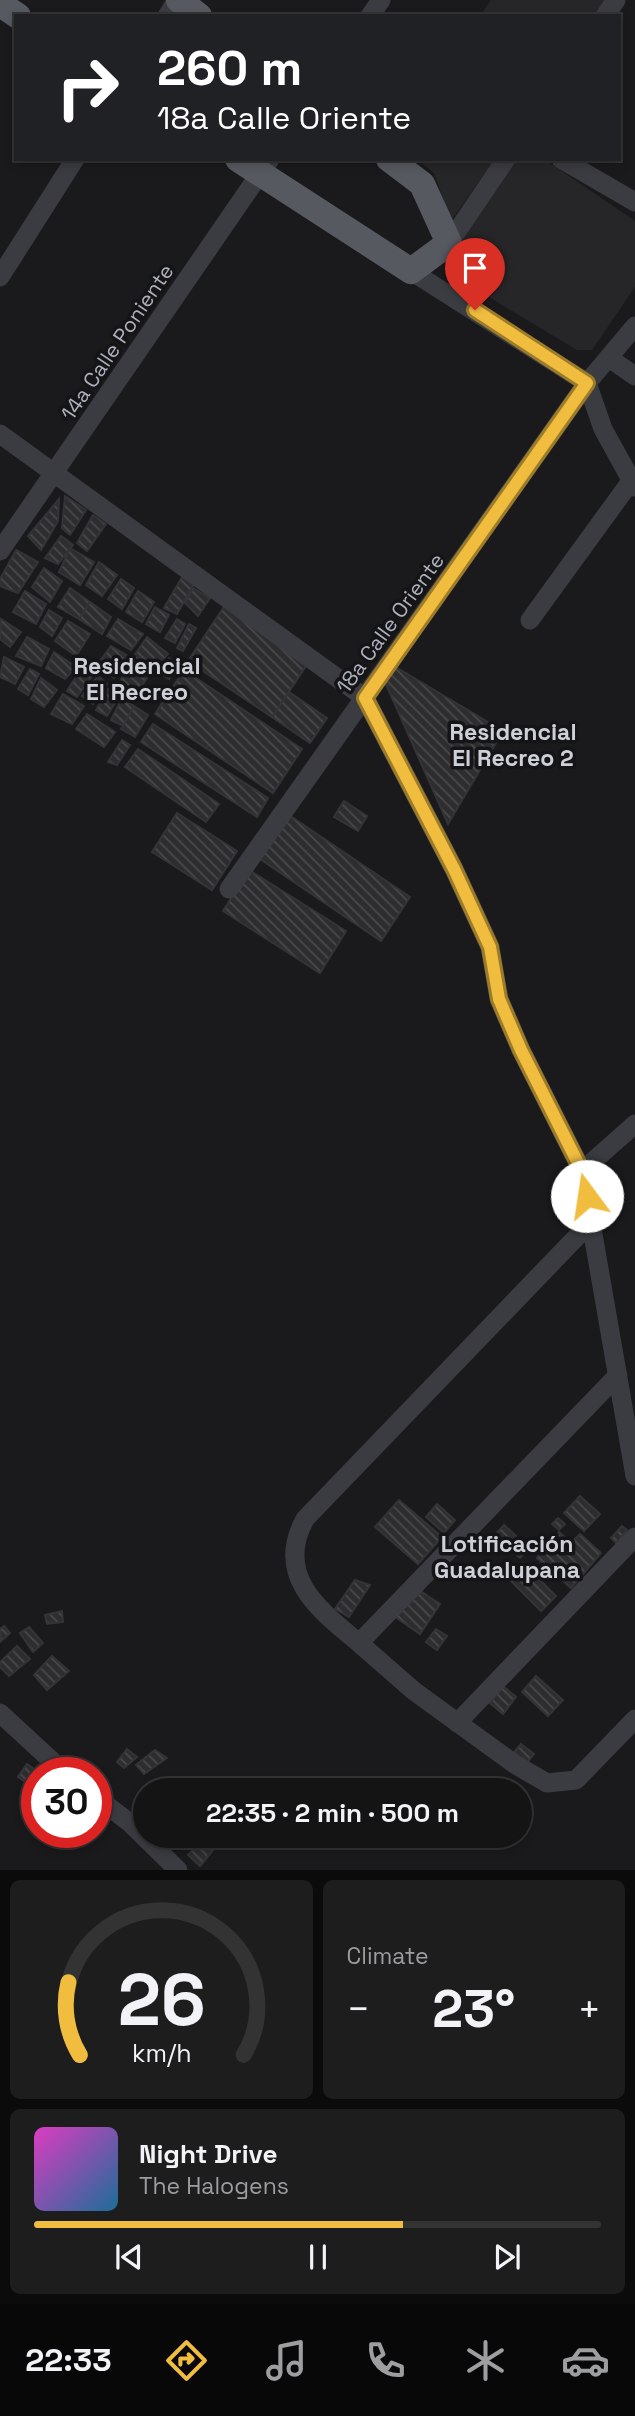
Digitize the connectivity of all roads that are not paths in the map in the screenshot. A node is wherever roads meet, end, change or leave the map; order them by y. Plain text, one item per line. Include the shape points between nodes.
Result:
1 (178, 0) edge
2 (0, 4) edge
3 (15, 14) edge
4 (196, 14) edge
5 (74, 161) edge
6 (245, 161) edge
7 (392, 161) edge
8 (505, 161) edge
9 (564, 161) edge
10 (265, 167) edge
11 (635, 202) edge
12 (449, 243) junction
13 (411, 271) junction
14 (0, 277) edge
15 (475, 310) junction
16 (635, 326) edge
17 (609, 358) junction
18 (635, 376) edge
19 (587, 383) junction
20 (0, 434) edge
21 (54, 474) junction
22 (633, 484) edge
23 (0, 551) edge
24 (530, 620) dead end
25 (365, 698) junction
26 (229, 889) dead end
27 (635, 1124) edge
28 (582, 1171) junction
29 (592, 1223) junction
30 (618, 1375) junction
31 (635, 1476) edge
32 (635, 1537) edge
33 (359, 1643) junction
34 (0, 1713) edge
35 (635, 1720) edge
36 (457, 1723) junction
37 (48, 1757) edge
38 (112, 1809) edge
39 (178, 1870) edge

1 - 4 main road
2 - 3 main road
5 - 14 street
6 - 10 main road
7 - 12 main road via 422,184
8 - 12 street
9 - 11 street
10 - 13 main road
10 - 21 street, 14a Calle Poniente
12 - 13 main road
12 - 15 street
13 - 15 street
15 - 19 street
16 - 17 street, 18a Calle Oriente
17 - 18 street
17 - 19 street, 18a Calle Oriente
19 - 22 street via 603,429
19 - 25 street, 18a Calle Oriente
20 - 21 street
21 - 23 street, 14a Calle Poniente
21 - 25 street
22 - 24 street
25 - 26 street, 18a Calle Oriente
25 - 28 street via 490,947 499,999
27 - 28 street
28 - 29 street
29 - 30 street
29 - 33 street via 305,1519 295,1558 305,1591 314,1605
30 - 31 street
30 - 33 street
32 - 36 street
33 - 36 street
34 - 37 street
35 - 36 street via 576,1780 547,1783
38 - 39 street

